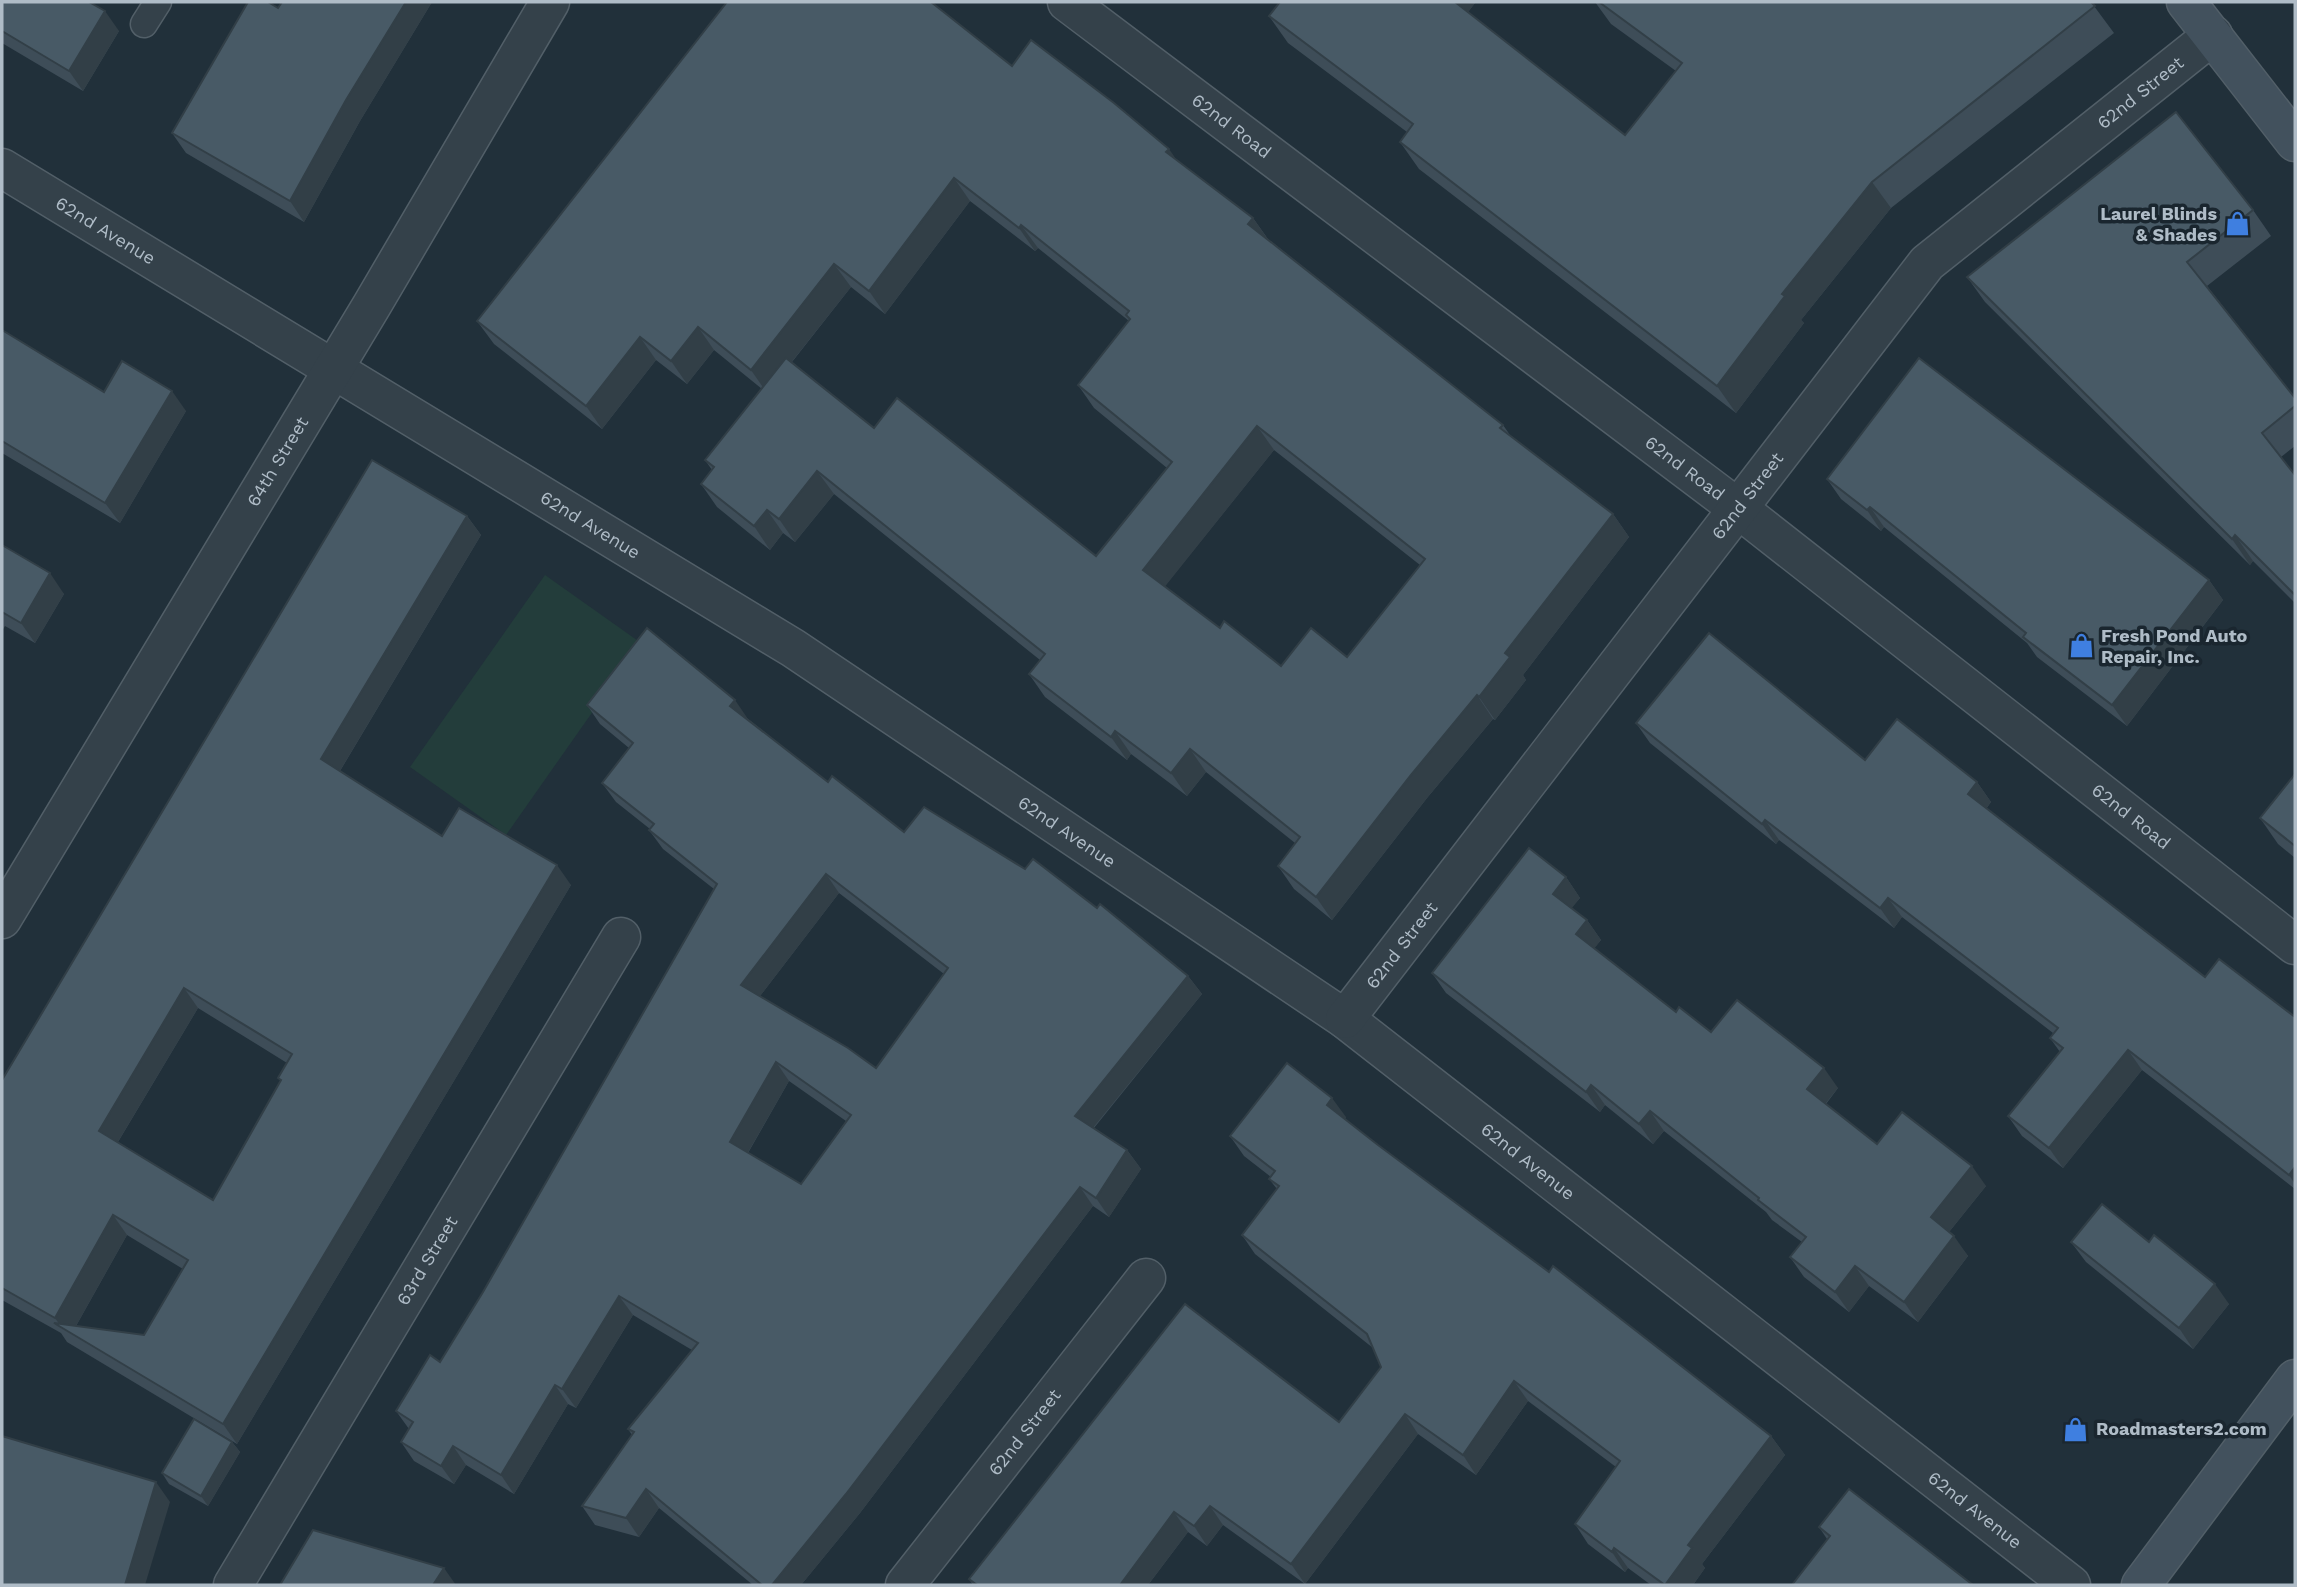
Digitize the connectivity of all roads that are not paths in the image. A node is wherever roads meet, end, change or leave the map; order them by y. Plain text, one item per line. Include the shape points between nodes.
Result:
1 (550, 2) edge
2 (1067, 2) edge
3 (2186, 2) edge
4 (2213, 35) junction
5 (2295, 142) edge
6 (2, 168) edge
7 (333, 368) junction
8 (1740, 510) junction
9 (2, 919) edge
10 (621, 937) dead end
11 (2295, 945) edge
12 (1345, 1019) junction
13 (1146, 1278) dead end
14 (2295, 1379) edge
15 (233, 1585) edge
16 (905, 1585) edge
17 (2071, 1585) edge
18 (2141, 1585) edge

1 - 7 street, 64th Street
2 - 8 street, 62nd Road
3 - 4 main road
4 - 5 main road
4 - 8 street, 62nd Street via 1927,263
6 - 7 street, 62nd Avenue
7 - 9 street, 64th Street
7 - 12 street, 62nd Avenue via 793,648
8 - 11 street, 62nd Road
8 - 12 street, 62nd Street
10 - 15 street, 63rd Street
12 - 17 street, 62nd Avenue
13 - 16 street, 62nd Street
14 - 18 main road

